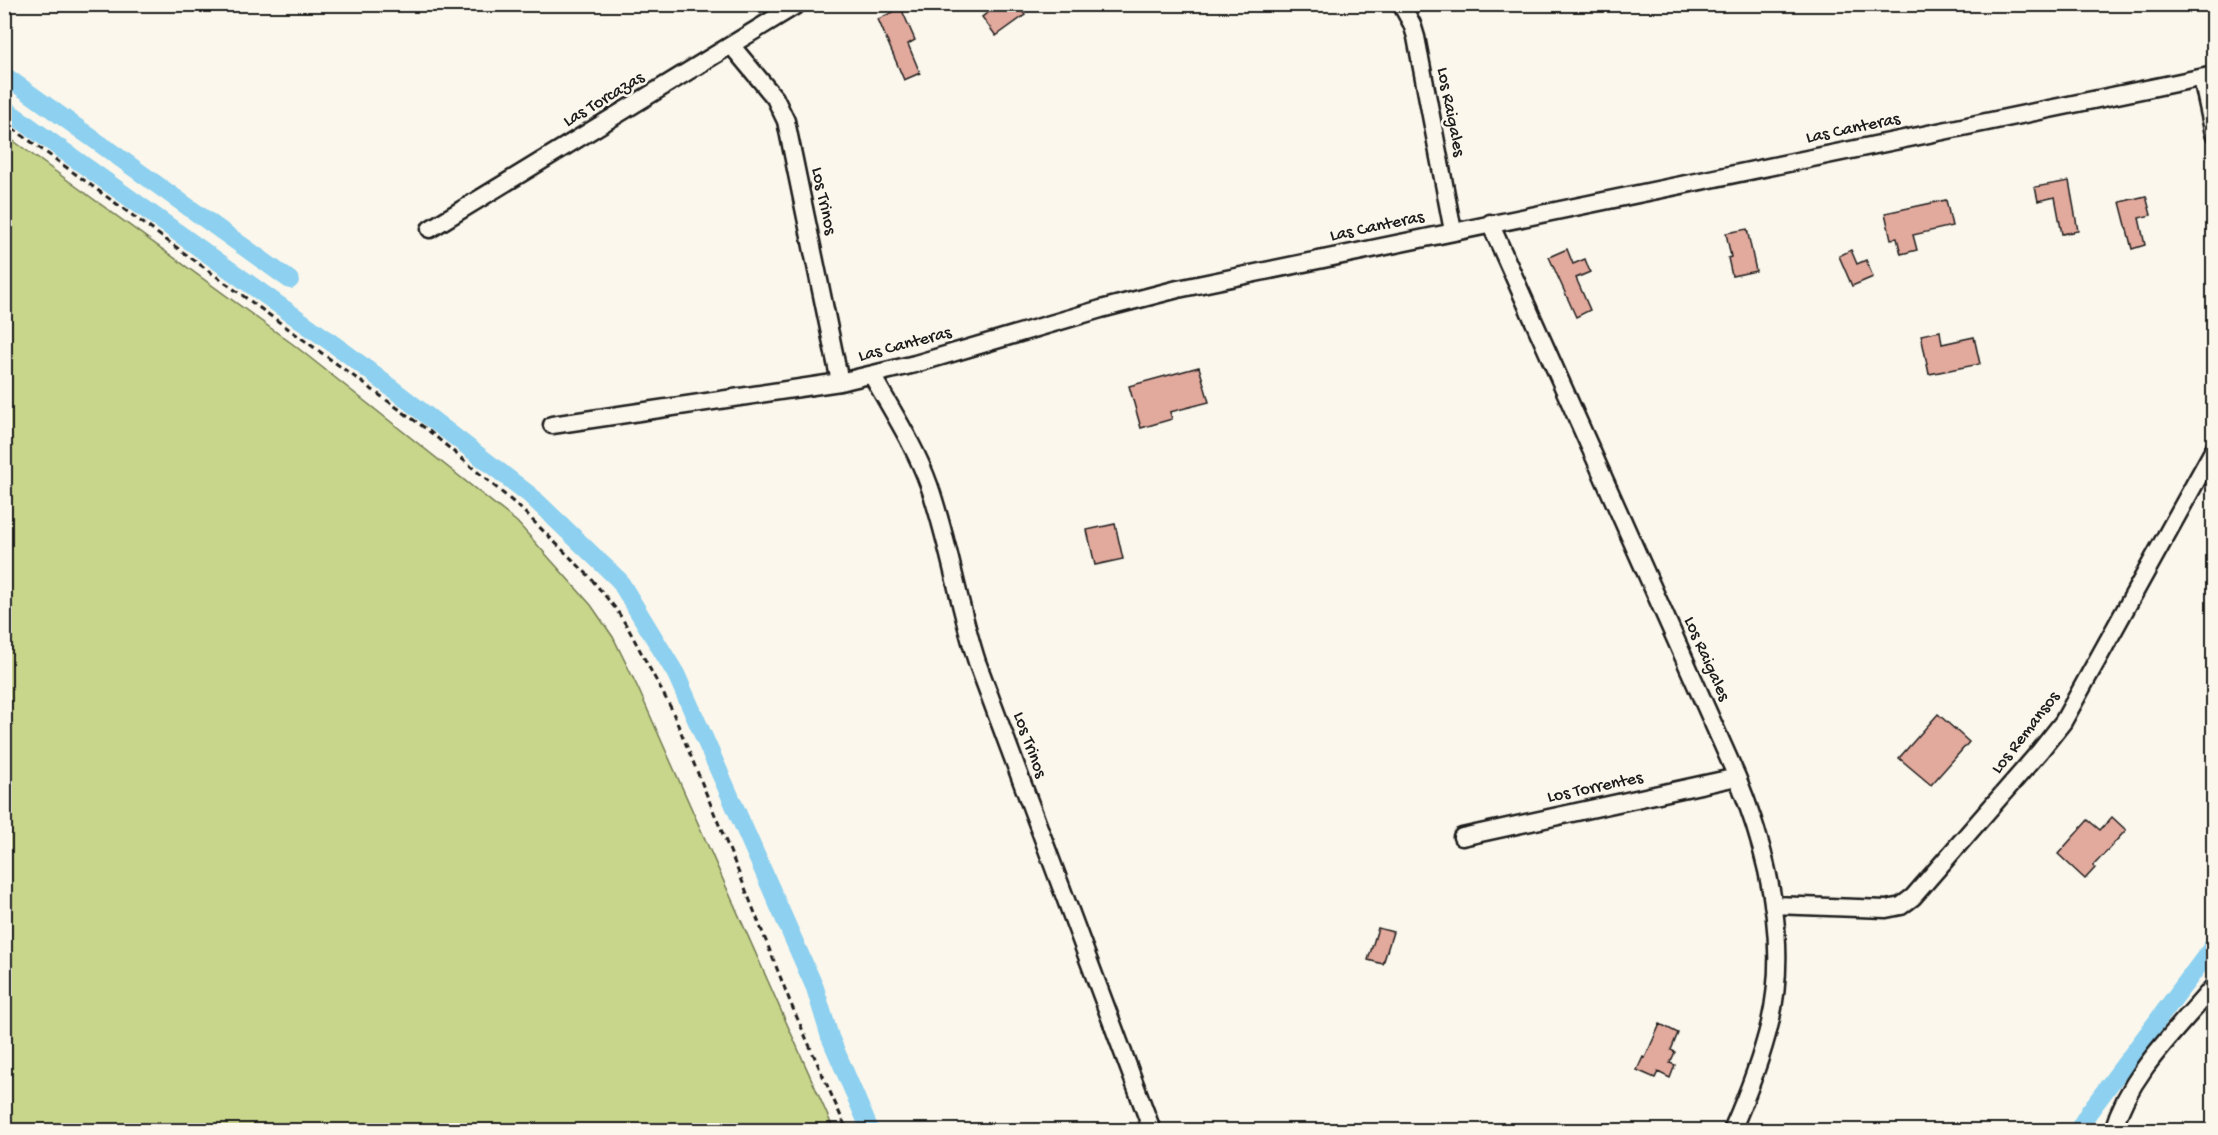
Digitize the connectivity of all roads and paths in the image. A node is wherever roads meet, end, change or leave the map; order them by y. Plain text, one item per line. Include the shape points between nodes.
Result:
1 (798, 4) edge
2 (1401, 4) edge
3 (731, 45) junction
4 (2208, 77) edge
5 (4, 122) edge
6 (2214, 134) edge
7 (1490, 223) junction
8 (430, 229) dead end
9 (1453, 231) junction
10 (872, 375) junction
11 (840, 382) junction
12 (552, 425) dead end
13 (2214, 449) edge
14 (1737, 777) junction
15 (1462, 837) dead end
16 (1773, 905) junction
17 (2214, 986) edge
18 (847, 1131) edge
19 (1152, 1131) edge
20 (1732, 1131) edge
21 (2113, 1131) edge

1 - 3 street, Las Torcazas
2 - 9 street, Los Raigales via 1416,37
3 - 8 street, Las Torcazas
3 - 11 street, Los Trinos via 775,98 786,121
4 - 6 street
4 - 7 street, Las Canteras
5 - 18 path via 429,431 542,528 602,592 640,648 671,708
7 - 9 street, Las Canteras
7 - 14 street, Los Raigales
9 - 10 street, Las Canteras via 1151,296
10 - 11 street, Las Canteras
10 - 19 street, Los Trinos via 929,486 974,654
11 - 12 street, Las Canteras
13 - 16 street, Los Remansos via 2063,722 1913,897 1901,906 1886,909
14 - 15 street, Los Torrentes
14 - 16 street, Los Raigales via 1758,834
16 - 20 street, Los Raigales via 1776,975 1770,1022
17 - 21 street via 2138,1076 2123,1101

